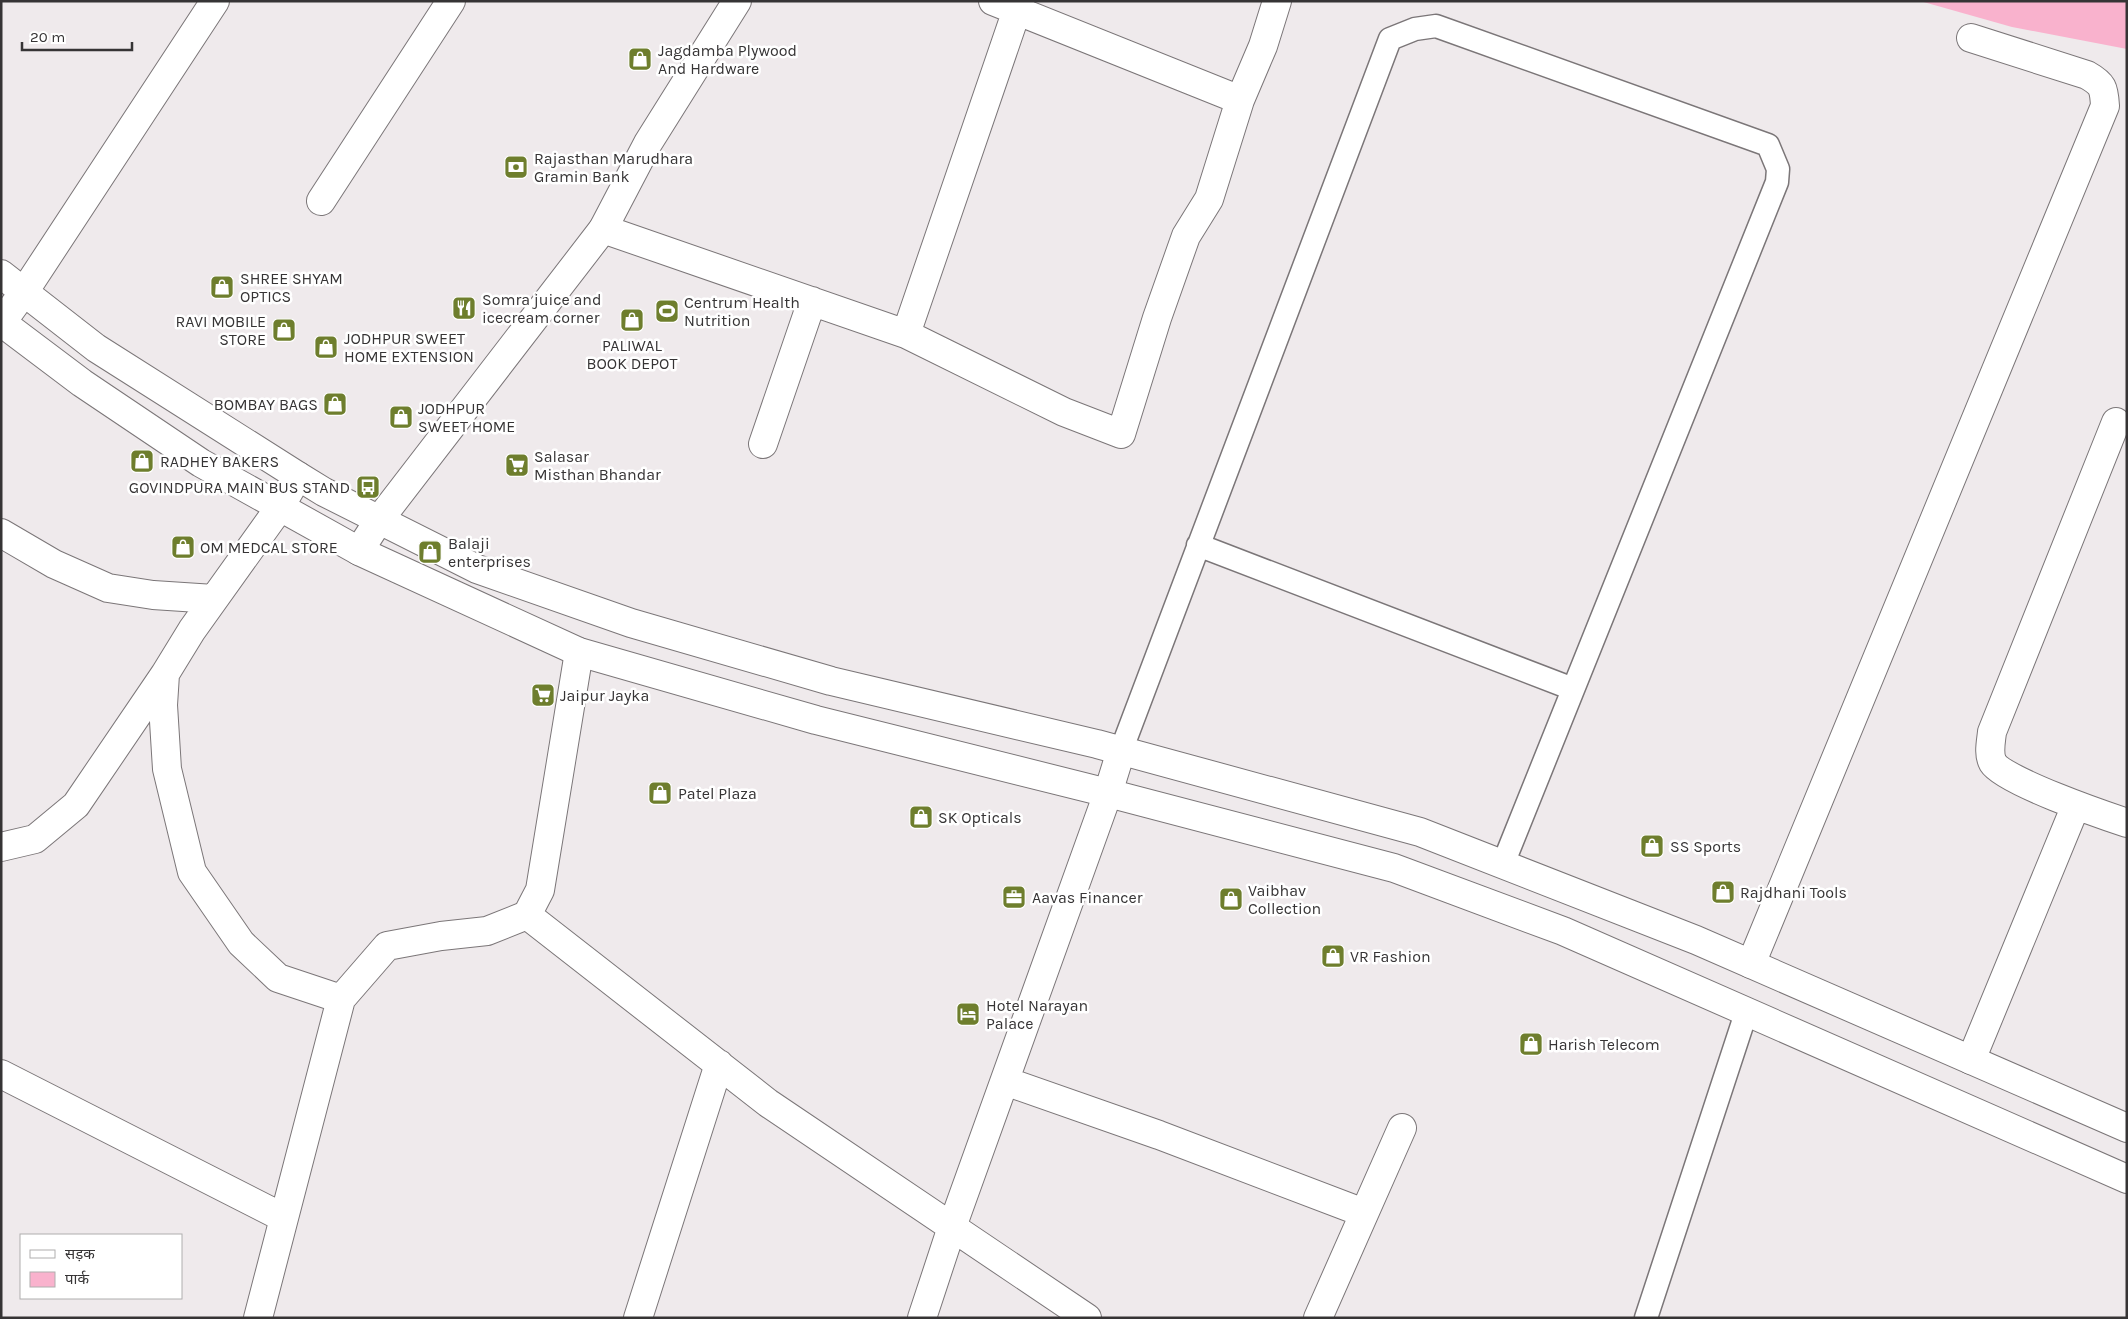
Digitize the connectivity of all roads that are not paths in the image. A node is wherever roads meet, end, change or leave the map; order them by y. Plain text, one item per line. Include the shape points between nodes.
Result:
1 (215, 1) edge
2 (452, 1) edge
3 (737, 1) edge
4 (1277, 1) edge
5 (1010, 4) edge
6 (1971, 38) dead end
7 (1240, 100) junction
8 (321, 201) dead end
9 (603, 228) junction
10 (1, 274) edge
11 (24, 292) junction
12 (812, 302) junction
13 (1, 322) edge
14 (906, 334) junction
15 (2116, 422) dead end
16 (763, 444) dead end
17 (298, 476) junction
18 (280, 508) junction
19 (379, 520) junction
20 (1, 533) edge
21 (1198, 545) junction
22 (359, 550) junction
23 (214, 599) junction
24 (579, 652) junction
25 (164, 674) junction
26 (1573, 689) junction
27 (1121, 750) junction
28 (1108, 793) junction
29 (2076, 805) junction
30 (2127, 823) edge
31 (1, 847) edge
32 (1503, 864) junction
33 (527, 915) junction
34 (1751, 964) junction
35 (1787, 981) junction
36 (342, 999) junction
37 (1747, 1010) junction
38 (1771, 1021) junction
39 (1971, 1060) junction
40 (719, 1064) junction
41 (1, 1074) edge
42 (1005, 1081) junction
43 (1402, 1128) dead end
44 (2127, 1128) edge
45 (2127, 1179) edge
46 (1364, 1213) junction
47 (284, 1218) junction
48 (952, 1227) junction
49 (258, 1318) edge
50 (638, 1318) edge
51 (922, 1318) edge
52 (1087, 1318) edge
53 (1318, 1318) edge
54 (1646, 1318) edge

1 - 11 street
2 - 8 street
3 - 9 street via 648,143
4 - 7 street via 1263,46
5 - 7 street
5 - 14 street
6 - 34 street via 2087,74 2100,82 2106,106
7 - 14 street via 1209,199 1182,245 1121,434 1064,412
9 - 12 street
9 - 19 street
10 - 11 street
11 - 13 street
11 - 17 street via 96,348
12 - 14 street
12 - 16 street
13 - 18 street via 82,383 201,463
15 - 29 street via 1992,732 1990,747 1994,763 2008,775
17 - 18 street
17 - 19 street
18 - 22 street
18 - 23 street
19 - 22 street
19 - 27 street via 477,569 631,623 831,681
20 - 23 street via 54,564 108,588
21 - 26 lane
21 - 26 lane via 1390,39 1415,29 1436,26 1768,145 1778,169 1777,182
21 - 27 lane
22 - 24 street
23 - 25 street
24 - 28 street via 816,720
24 - 33 street via 540,890
25 - 31 street via 76,805 34,839
25 - 36 street via 167,769 192,872 241,943 278,978
26 - 32 lane
27 - 28 street
27 - 32 street via 1420,832
28 - 37 street via 1394,868 1563,931
28 - 42 street
29 - 30 street
29 - 39 street
32 - 34 street
33 - 36 street via 487,931 387,946
33 - 40 street
34 - 35 street
35 - 38 street
35 - 39 street
36 - 47 street
37 - 38 street
37 - 54 lane
38 - 45 street
39 - 44 street
40 - 48 street via 768,1103
40 - 50 street
41 - 47 street
42 - 46 street
42 - 48 street
43 - 46 street
46 - 53 street
47 - 49 street
48 - 51 street
48 - 52 street

